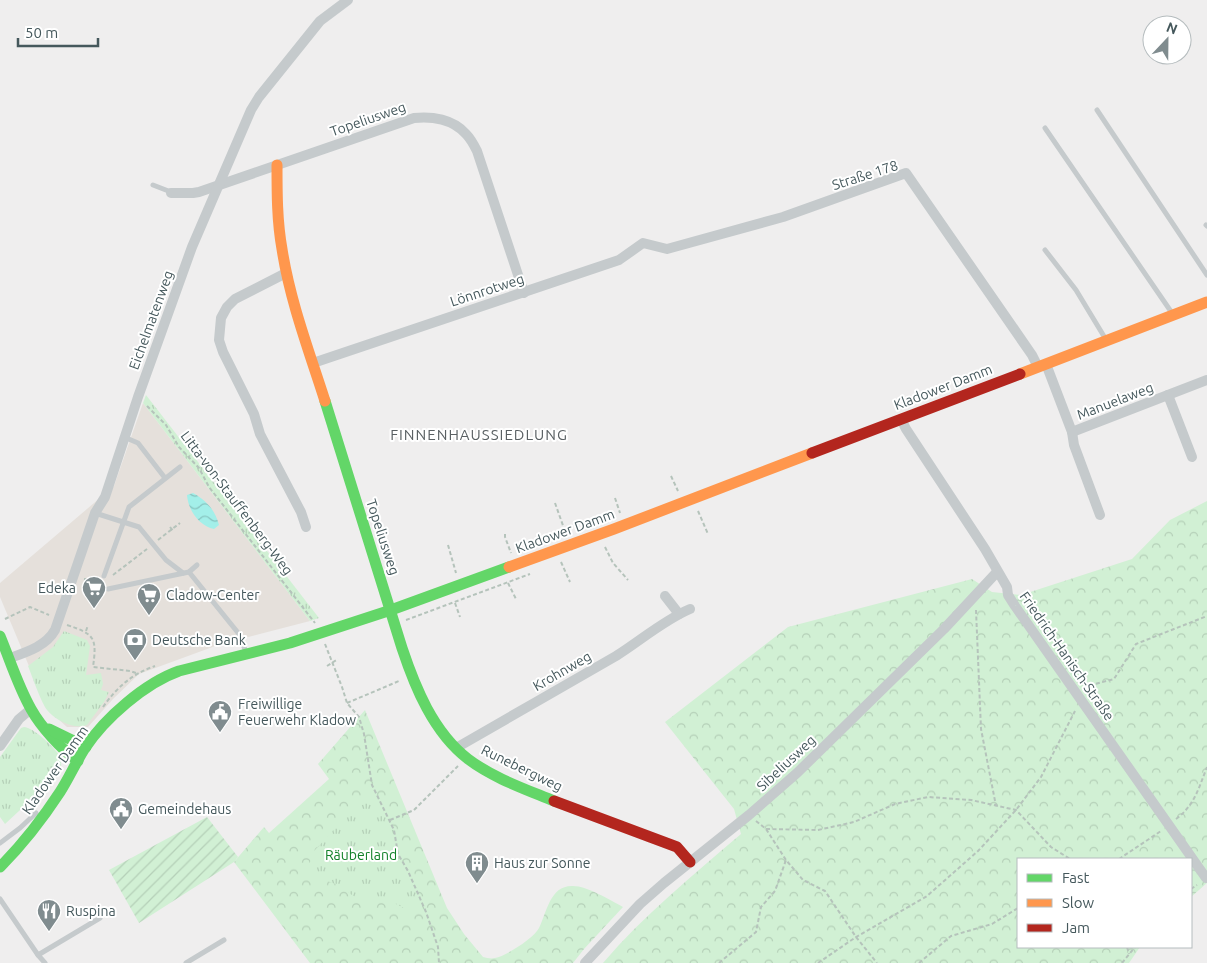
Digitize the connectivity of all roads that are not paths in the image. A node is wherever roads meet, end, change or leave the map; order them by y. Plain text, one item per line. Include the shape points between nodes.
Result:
1 (348, 0) edge
2 (1096, 110) dead end
3 (1045, 128) dead end
4 (277, 165) junction
5 (153, 185) dead end
6 (219, 185) junction
7 (172, 193) joint
8 (667, 249) joint
9 (1045, 250) dead end
10 (286, 273) junction
11 (1207, 275) edge
12 (524, 292) junction
13 (1207, 302) edge
14 (1174, 315) junction
15 (1106, 341) junction
16 (313, 363) junction
17 (1042, 366) junction
18 (1207, 380) edge
19 (1168, 395) junction
20 (901, 419) junction
21 (1072, 432) junction
22 (124, 437) junction
23 (1192, 457) dead end
24 (180, 467) dead end
25 (165, 478) junction
26 (95, 513) junction
27 (1100, 515) dead end
28 (123, 522) junction
29 (306, 528) dead end
30 (197, 566) dead end
31 (186, 572) junction
32 (997, 572) junction
33 (102, 578) road end
34 (108, 589) dead end
35 (665, 596) dead end
36 (690, 609) dead end
37 (391, 610) junction
38 (678, 614) junction
39 (0, 636) edge
40 (246, 654) junction
41 (10, 658) junction
42 (31, 709) junction
43 (43, 725) junction
44 (0, 746) edge
45 (86, 747) junction
46 (456, 748) junction
47 (78, 762) junction
48 (58, 793) junction
49 (0, 844) edge
50 (1192, 858) edge
51 (1192, 858) edge
52 (690, 862) junction
53 (0, 867) edge
54 (1206, 878) dead end
55 (0, 899) edge
56 (100, 918) dead end
57 (224, 940) dead end
58 (38, 955) junction
59 (46, 963) edge
60 (186, 963) edge
61 (585, 963) edge

1 - 6 street, Eichelmatenweg via 320,21 259,97
2 - 11 lane
3 - 14 lane
4 - 6 street
4 - 10 main road, Topeliusweg via 277,204
4 - 12 street, Topeliusweg via 414,118 429,116 455,125 478,151
5 - 7 lane
6 - 7 street via 193,193
6 - 22 street, Eichelmatenweg via 192,247
8 - 12 street, Lönnrotweg via 643,242 619,260
8 - 17 street, Straße 178 via 783,217 906,173
9 - 15 lane via 1076,290
10 - 16 main road, Topeliusweg
10 - 29 street via 236,299 227,308 221,318 219,340
12 - 16 street, Lönnrotweg
13 - 14 main road, Kladower Damm
14 - 15 main road, Kladower Damm
15 - 17 main road, Kladower Damm
16 - 37 main road, Topeliusweg
17 - 20 main road, Kladower Damm
17 - 21 street, Manuelaweg
18 - 19 street, Manuelaweg
19 - 21 street, Manuelaweg
19 - 23 street
20 - 32 street, Friedrich-Hanisch-Straße
20 - 37 main road, Kladower Damm
21 - 27 street
22 - 25 lane via 138,443
22 - 26 street, Eichelmatenweg via 105,497
24 - 25 lane
25 - 28 lane via 128,507
26 - 28 lane
26 - 41 street, Eichelmatenweg via 51,636 42,644
28 - 31 lane via 139,528 166,560
28 - 33 lane
30 - 31 lane
31 - 34 lane
31 - 40 lane via 239,634
32 - 50 street, Friedrich-Hanisch-Straße via 1015,606
32 - 52 street, Sibeliusweg via 944,629 797,773
35 - 38 street
36 - 38 street, Krohnweg
37 - 40 main road, Kladower Damm via 298,641
37 - 46 main road, Runebergweg via 411,676 430,713
38 - 46 street, Krohnweg via 633,645
39 - 41 main road
40 - 45 main road, Kladower Damm via 165,676 120,708
41 - 42 main road
42 - 43 main road
42 - 44 street via 19,719
43 - 45 main road
43 - 47 main road
45 - 47 main road, Kladower Damm
46 - 52 main road, Runebergweg via 493,774 539,795 677,847
47 - 48 main road, Kladower Damm
48 - 49 lane
48 - 53 main road, Kladower Damm via 15,852
51 - 54 street, Friedrich-Hanisch-Straße
52 - 61 street, Sibeliusweg via 640,904
55 - 58 lane
56 - 58 lane
57 - 60 lane
58 - 59 lane

